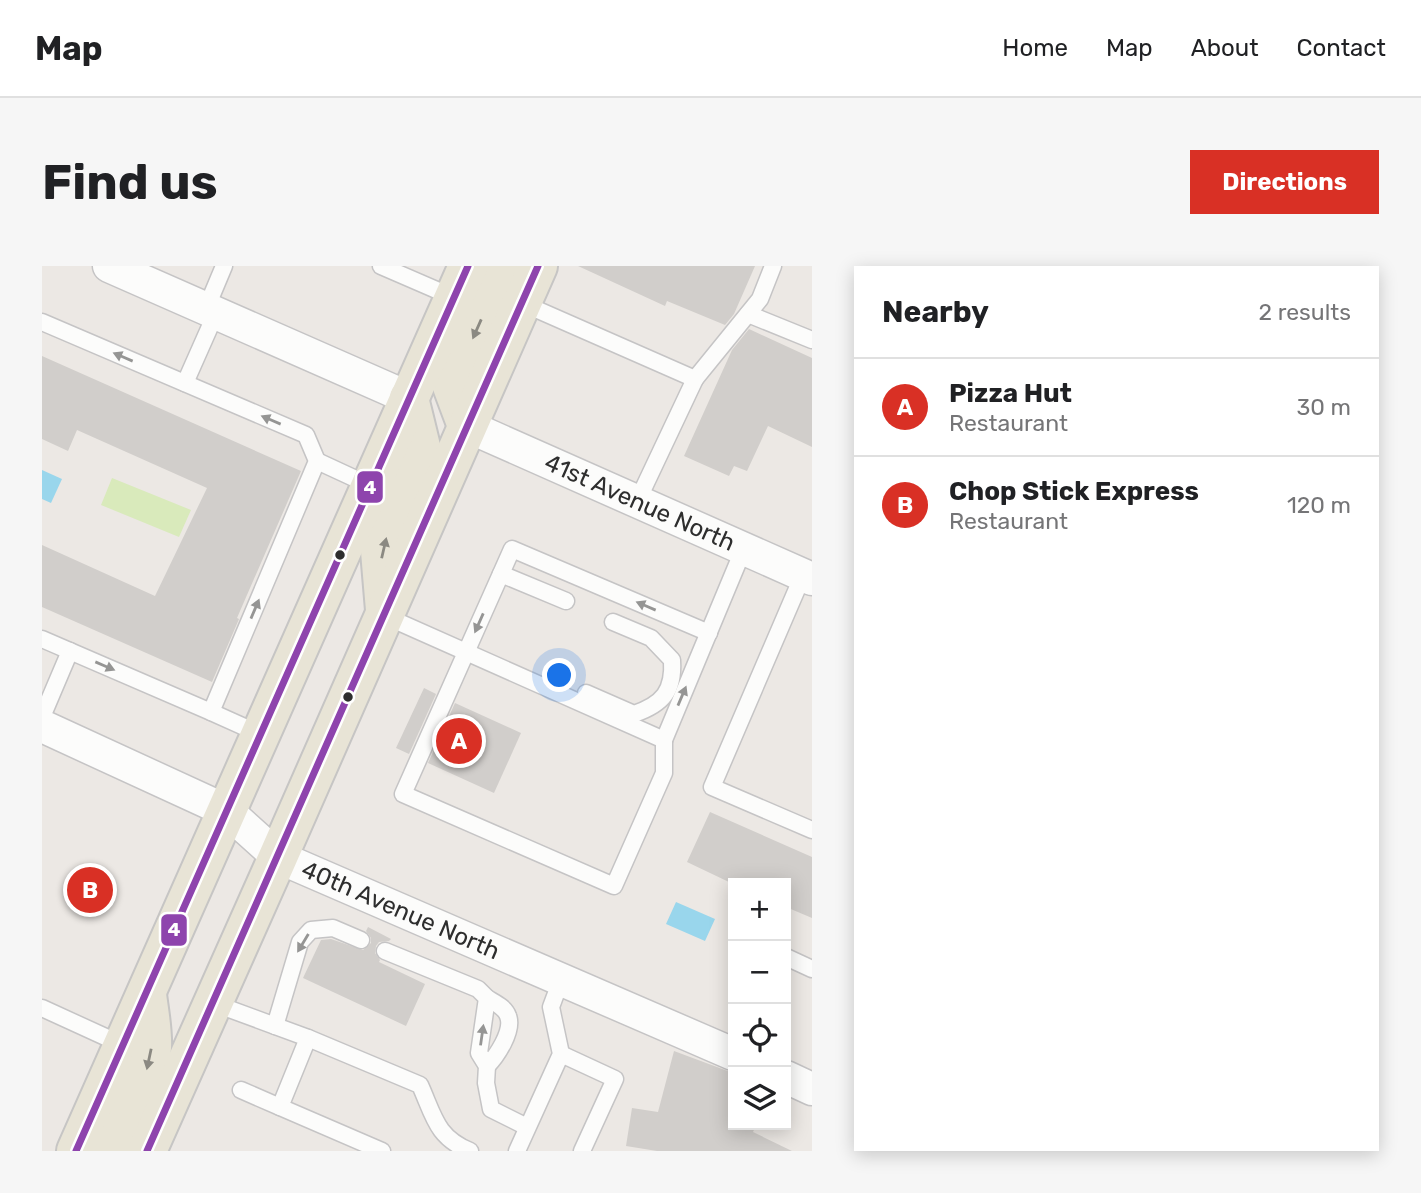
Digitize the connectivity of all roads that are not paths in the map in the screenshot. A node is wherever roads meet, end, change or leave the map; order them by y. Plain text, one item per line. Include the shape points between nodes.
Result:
1 (109, 266) edge
2 (225, 266) edge
3 (381, 266) edge
4 (501, 266) edge
5 (538, 266) edge
6 (773, 266) edge
7 (461, 282) edge
8 (522, 303) junction
9 (211, 311) junction
10 (748, 314) junction
11 (42, 322) edge
12 (812, 340) edge
13 (695, 379) junction
14 (185, 383) junction
15 (409, 398) junction
16 (467, 426) junction
17 (317, 461) junction
18 (371, 485) junction
19 (638, 502) junction
20 (744, 548) junction
21 (500, 574) junction
22 (807, 577) edge
23 (566, 601) dead end
24 (385, 616) junction
25 (613, 622) dead end
26 (709, 632) junction
27 (42, 639) edge
28 (467, 650) junction
29 (70, 651) junction
30 (211, 712) junction
31 (42, 717) edge
32 (42, 726) edge
33 (261, 734) junction
34 (664, 740) junction
35 (227, 811) junction
36 (812, 830) edge
37 (278, 858) junction
38 (361, 940) dead end
39 (385, 951) dead end
40 (791, 959) edge
41 (812, 969) edge
42 (561, 979) junction
43 (146, 992) junction
44 (487, 998) junction
45 (213, 1003) junction
46 (42, 1008) edge
47 (275, 1026) junction
48 (309, 1038) junction
49 (123, 1045) junction
50 (728, 1052) edge
51 (561, 1054) junction
52 (486, 1066) junction
53 (791, 1079) edge
54 (812, 1089) edge
55 (241, 1090) dead end
56 (280, 1107) junction
57 (527, 1127) junction
58 (375, 1150) edge
59 (76, 1151) edge
60 (114, 1151) edge
61 (147, 1151) edge
62 (470, 1151) edge
63 (517, 1151) edge
64 (582, 1151) edge

1 - 9 street
2 - 9 lane
3 - 7 lane
4 -> 16 main road via 452,386
5 - 8 main road
6 - 10 lane via 760,299
7 - 15 main road
8 - 13 lane
8 - 16 main road
9 - 14 lane
9 - 15 street
10 - 12 lane
10 - 13 lane
14 -> 11 lane
13 - 19 lane
17 -> 14 lane via 306,435
15 - 18 main road
24 -> 15 main road via 380,551 422,451
16 - 19 street, 41st Avenue North
16 - 24 main road
17 - 18 lane
30 -> 17 lane
18 - 33 main road
19 - 20 street, 41st Avenue North
20 - 22 street, 41st Avenue North
20 - 26 lane
21 - 23 lane
26 -> 21 lane via 512,549
21 -> 28 lane
22 - 36 lane via 712,787
24 - 28 lane
24 - 37 main road
25 - 28 lane via 651,638 672,660 667,694 653,707 634,714 483,648
34 -> 26 lane
27 - 29 lane
28 - 34 lane
28 - 34 lane via 403,794 614,886 664,773
29 -> 30 lane
29 - 31 lane
30 - 33 lane
32 - 35 street, 40th Avenue North
33 - 35 main road
35 - 37 street, 40th Avenue North
35 - 43 main road
37 - 42 street, 40th Avenue North
37 - 45 main road
38 -> 47 lane via 333,928 311,930 300,942
39 - 44 lane via 478,989
40 - 41 lane
42 - 50 street, 40th Avenue North
42 - 51 lane via 551,1007
43 - 49 main road
43 -> 60 main road via 152,1050
52 -> 44 lane via 479,1053
44 - 52 lane via 500,1006 509,1022 498,1055
45 - 47 lane
45 - 61 main road
46 - 49 lane
47 - 48 lane
48 - 56 lane
48 - 62 lane via 420,1086 441,1133
49 - 59 main road
51 - 57 lane
51 - 64 lane via 615,1079
52 - 57 lane via 491,1109
53 - 54 street
55 - 56 lane
56 - 58 lane
57 - 63 lane

